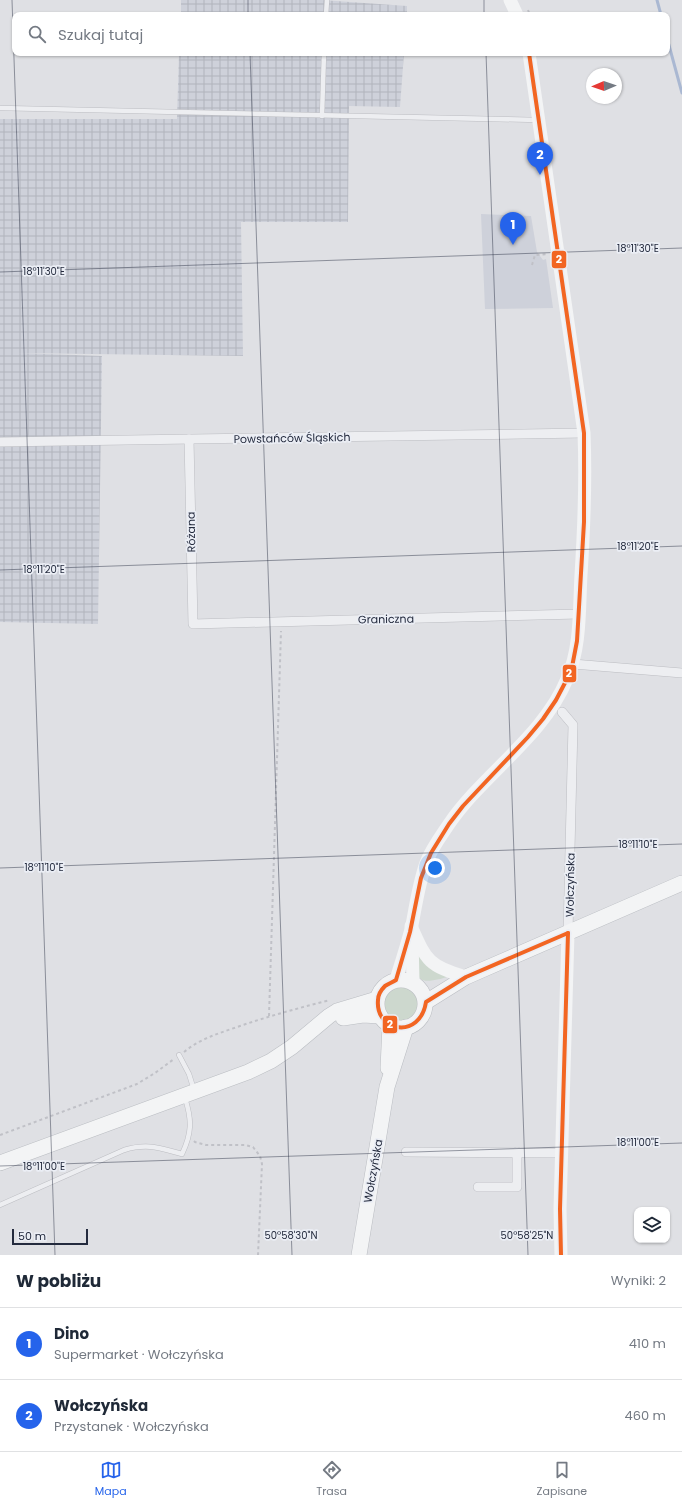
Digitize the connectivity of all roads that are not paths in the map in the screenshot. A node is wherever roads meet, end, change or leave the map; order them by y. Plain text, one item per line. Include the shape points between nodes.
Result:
1 (326, 0) edge
2 (510, 0) edge
3 (326, 12) edge
4 (516, 12) edge
5 (324, 56) edge
6 (529, 56) edge
7 (0, 108) edge
8 (322, 116) junction
9 (539, 120) junction
10 (584, 433) junction
11 (189, 440) junction
12 (0, 442) edge
13 (579, 614) junction
14 (193, 624) joint
15 (573, 664) junction
16 (682, 673) edge
17 (562, 712) dead end
18 (682, 883) edge
19 (412, 926) junction
20 (568, 933) junction
21 (466, 977) junction
22 (396, 980) junction
23 (420, 991) junction
24 (377, 999) junction
25 (385, 1020) junction
26 (321, 1023) junction
27 (406, 1027) junction
28 (179, 1055) dead end
29 (387, 1087) junction
30 (190, 1094) junction
31 (406, 1152) dead end
32 (517, 1152) junction
33 (562, 1152) junction
34 (0, 1163) edge
35 (478, 1187) dead end
36 (0, 1205) edge
37 (359, 1255) edge
38 (561, 1255) edge

1 - 3 lane
2 - 4 street
5 - 8 lane
6 - 9 street
7 - 8 lane
8 - 9 lane
9 - 10 street
10 - 11 street, Powstańców Śląskich
10 - 13 street
11 - 12 street, Powstańców Śląskich
11 - 14 street, Różana
13 - 14 street, Graniczna
13 - 15 street
15 - 16 street
15 - 19 street via 560,695 542,720 464,806 438,841 419,884
17 - 20 street, Wołczyńska via 573,725
18 - 20 main road
19 - 21 street via 426,957 434,965
19 - 22 street
19 - 23 street
20 - 21 main road
20 - 33 street, Wołczyńska
21 - 23 main road
22 - 23 main road via 404,979
22 - 24 main road via 384,987
23 - 27 main road via 425,1009 418,1021
24 - 25 main road via 377,1008
24 - 26 main road via 337,1012
25 - 26 main road via 356,1016
25 - 27 main road via 398,1028
25 - 29 main road, Wołczyńska
26 - 30 main road via 271,1061
27 - 29 main road, Wołczyńska
28 - 30 lane via 189,1074
29 - 37 main road, Wołczyńska
30 - 34 main road
30 - 36 lane via 190,1135 182,1154 154,1146 124,1150
31 - 32 street
32 - 33 street
32 - 35 street via 517,1187
33 - 38 street, Wołczyńska

